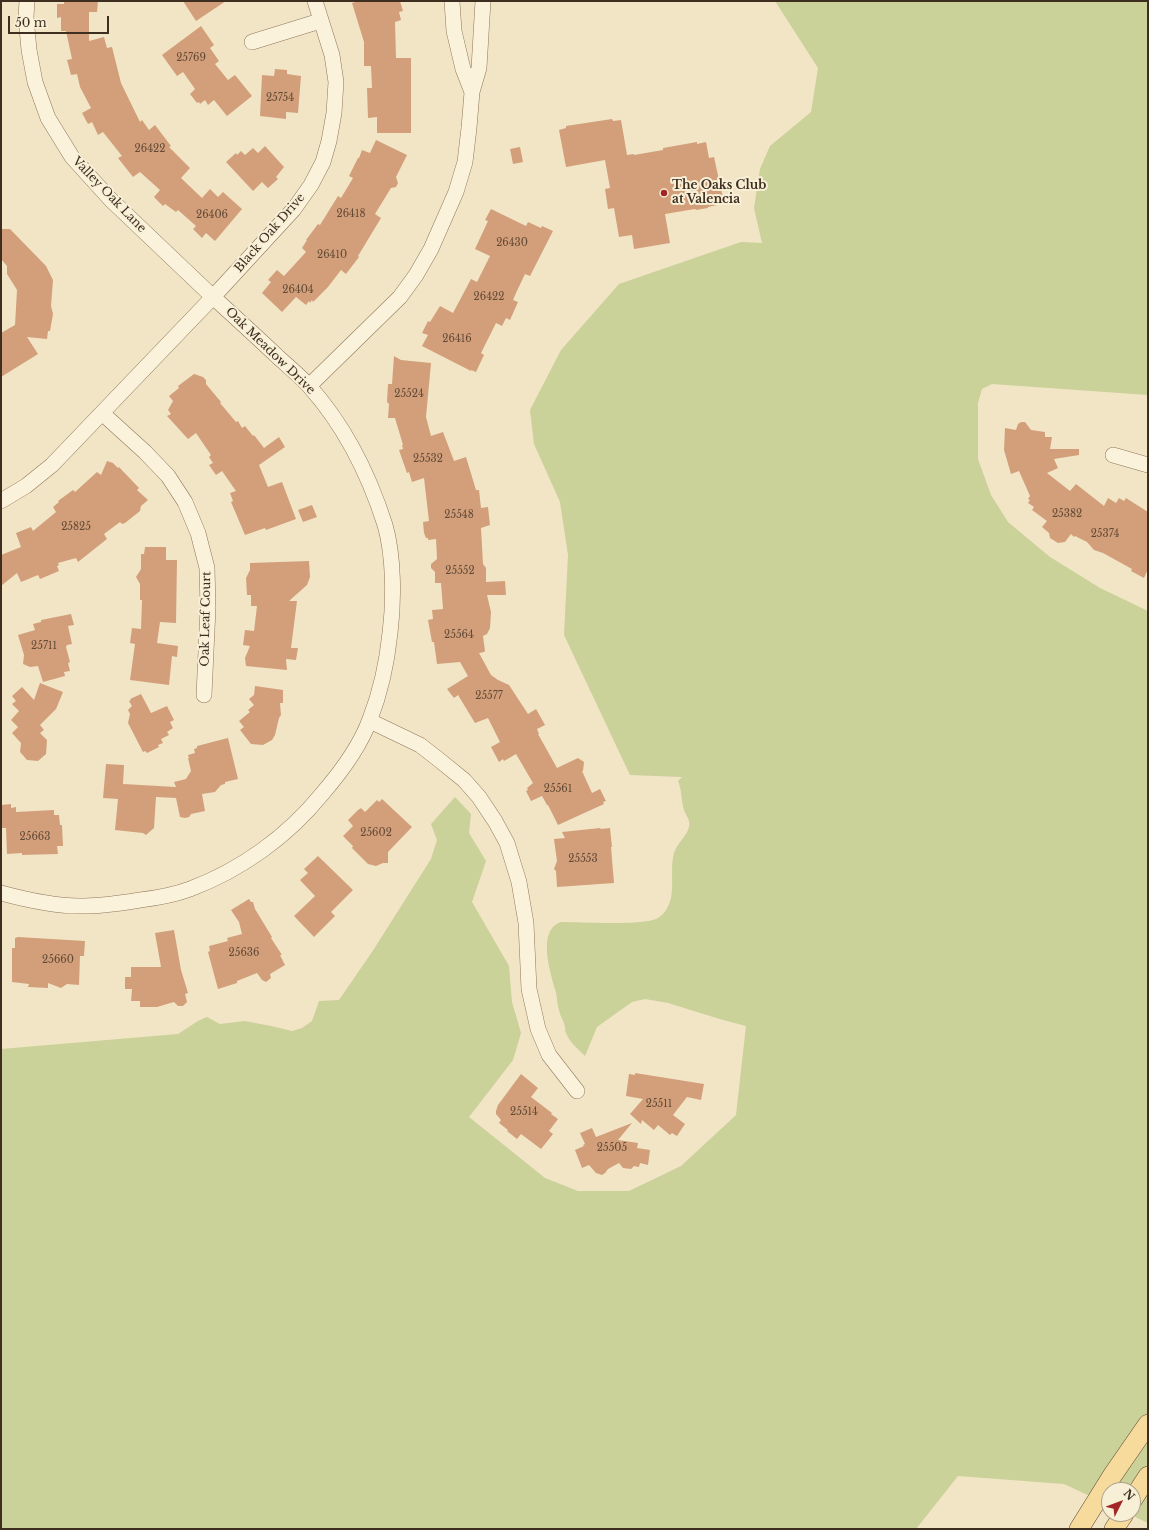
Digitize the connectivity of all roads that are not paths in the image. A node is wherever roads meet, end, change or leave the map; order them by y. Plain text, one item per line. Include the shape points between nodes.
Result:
1 (27, 1) edge
2 (315, 1) edge
3 (452, 1) edge
4 (483, 1) edge
5 (320, 21) junction
6 (252, 42) dead end
7 (472, 92) junction
8 (213, 297) junction
9 (309, 386) junction
10 (102, 413) junction
11 (1113, 455) dead end
12 (1148, 465) edge
13 (1, 501) edge
14 (204, 695) dead end
15 (370, 721) junction
16 (1, 893) edge
17 (577, 1091) dead end
18 (1148, 1424) edge
19 (1148, 1476) edge
20 (1141, 1487) edge
21 (1079, 1529) edge

1 - 8 street, Valley Oak Lane via 29,50 36,82 48,118 72,157 110,199
2 - 5 street, Black Oak Drive
3 - 7 street via 454,31 463,69
4 - 7 street via 479,68
5 - 6 street
5 - 8 street, Black Oak Drive via 332,55 336,82 334,113 323,162 294,209
7 - 9 street via 465,162 456,192 431,249 400,297
8 - 9 street, Oak Meadow Drive
8 - 10 street
9 - 15 street, Oak Meadow Drive via 353,446 386,528 392,568 392,618 387,661
10 - 13 street via 52,465 26,486
10 - 14 street, Oak Leaf Court via 168,476 185,502 198,533 207,568
11 - 12 street
15 - 16 street, Oak Meadow Drive via 340,773 310,809 285,832 229,872 190,889 162,897 82,907 47,903
15 - 17 street via 420,745 464,780 479,797 507,843 519,882 526,923 529,989 538,1029 549,1055
18 - 21 main road
19 - 20 main road

